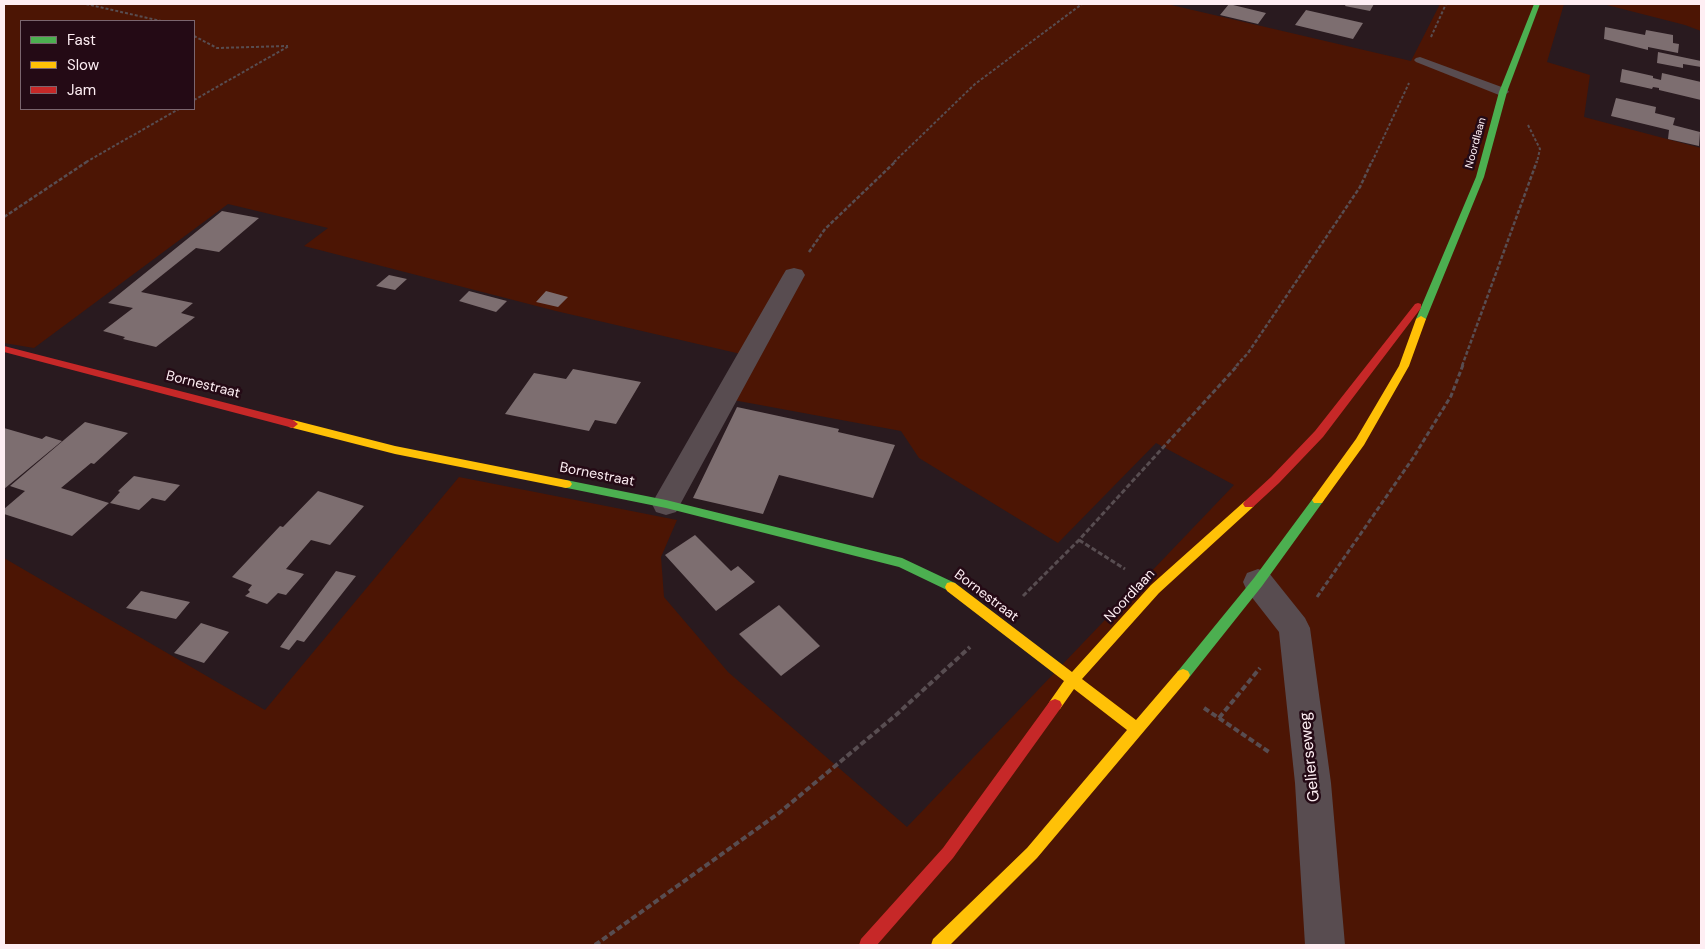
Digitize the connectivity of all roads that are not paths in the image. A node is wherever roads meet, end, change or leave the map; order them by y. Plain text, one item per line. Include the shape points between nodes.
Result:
1 (1537, 4) edge
2 (1420, 60) road end
3 (1503, 92) junction
4 (794, 275) road end
5 (1434, 285) junction
6 (4, 349) edge
7 (666, 504) junction
8 (1258, 582) junction
9 (1074, 680) junction
10 (1138, 730) junction
11 (867, 945) edge
12 (939, 945) edge
13 (1325, 945) edge

1 - 3 main road, Noordlaan
2 - 3 lane
3 - 5 main road, Noordlaan via 1480,177
4 - 7 street
5 - 8 main road, Noordlaan via 1404,366 1360,442
5 - 9 main road, Noordlaan via 1319,434 1274,480 1155,589
6 - 7 main road, Bornestraat via 395,450
7 - 9 main road, Bornestraat via 902,563 948,585
8 - 10 main road, Noordlaan
8 - 13 street, Gelierseweg via 1294,628 1314,783
9 - 10 main road, Bornestraat
9 - 11 main road, Noordlaan via 948,852
10 - 12 main road, Noordlaan via 1032,853

